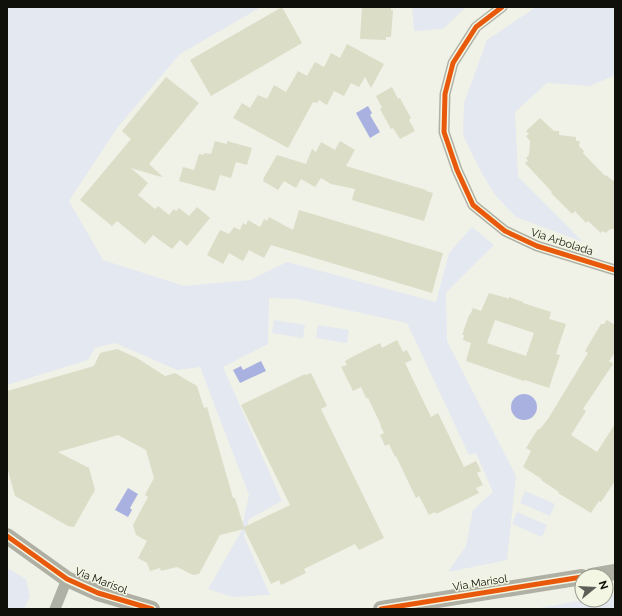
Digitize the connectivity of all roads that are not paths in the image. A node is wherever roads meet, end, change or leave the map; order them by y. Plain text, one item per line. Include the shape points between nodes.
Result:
1 (502, 7) edge
2 (615, 270) edge
3 (7, 536) edge
4 (574, 578) edge
5 (66, 579) junction
6 (55, 609) edge
7 (152, 609) edge
8 (381, 609) edge

1 - 2 street, Via Arbolada via 476,27 453,63 445,94 444,132 457,170 473,205 505,231 537,246
3 - 5 street, Via Marisol
4 - 8 street, Via Marisol
5 - 6 street
5 - 7 street, Via Marisol via 98,593

